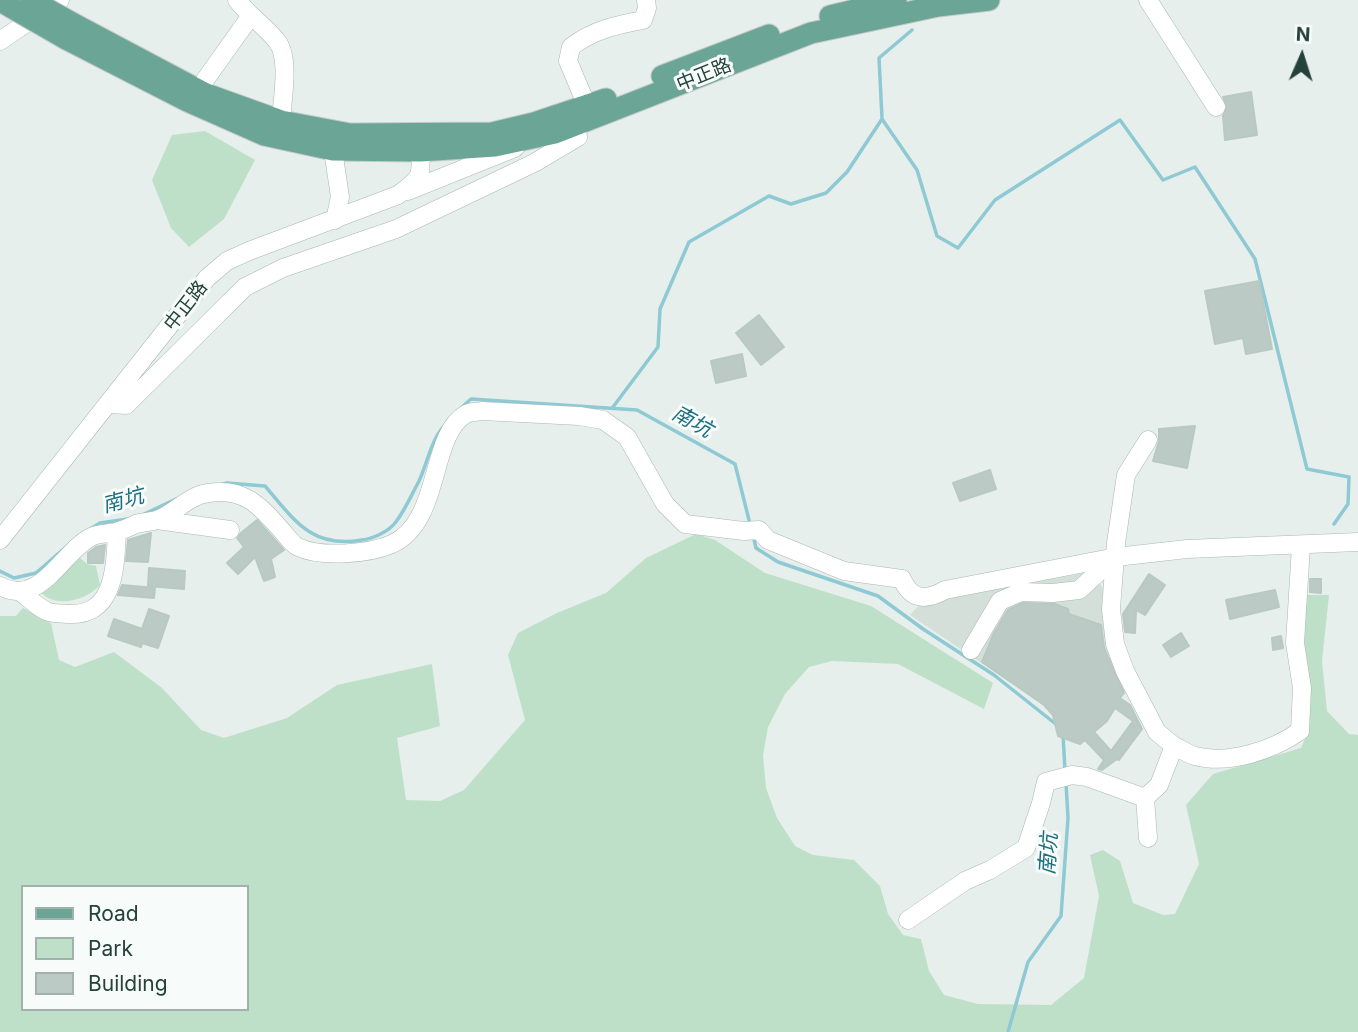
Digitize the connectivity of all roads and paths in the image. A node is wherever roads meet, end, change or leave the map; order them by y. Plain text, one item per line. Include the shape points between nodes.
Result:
1 (31, 0) edge
2 (60, 0) edge
3 (237, 0) edge
4 (646, 0) edge
5 (896, 0) edge
6 (989, 0) edge
7 (1148, 0) edge
8 (0, 1) edge
9 (250, 17) junction
10 (70, 32) junction
11 (0, 41) edge
12 (205, 79) dead end
13 (587, 106) junction
14 (1216, 107) dead end
15 (281, 121) junction
16 (576, 126) junction
17 (548, 134) junction
18 (421, 143) junction
19 (333, 150) junction
20 (398, 195) junction
21 (335, 220) junction
22 (110, 404) junction
23 (1148, 440) dead end
24 (157, 520) junction
25 (230, 530) dead end
26 (117, 532) junction
27 (0, 540) edge
28 (1358, 542) edge
29 (1301, 546) junction
30 (1116, 557) junction
31 (0, 586) edge
32 (19, 591) junction
33 (971, 650) dead end
34 (1174, 746) junction
35 (1145, 798) junction
36 (1148, 838) dead end
37 (908, 920) dead end

1 - 10 main road, bridge
2 - 11 street
3 - 9 street
4 - 13 street via 643,20 588,34 570,47 568,61
5 - 13 main road, 中正路 via 746,43
6 - 16 main road, 中正路 via 811,33
7 - 14 street
8 - 10 main road, bridge
9 - 12 street
9 - 15 street via 284,51
10 - 15 main road, 中正路 via 206,94
10 - 19 main road, 中正路 via 187,101 264,135
13 - 18 main road, 中正路 via 492,133
15 - 18 main road, 中正路
16 - 17 main road, 中正路
16 - 22 street via 578,138 477,192 396,229 283,268 245,287 126,405
17 - 18 main road, 中正路 via 495,146
17 - 20 street
18 - 19 main road, 中正路
18 - 20 street, 中正路 via 418,180
19 - 21 street via 340,197
20 - 21 street, 中正路
21 - 22 street, 中正路 via 227,261 207,278
22 - 27 street, 中正路
23 - 30 street via 1126,475
24 - 25 street
24 - 26 street
24 - 30 street via 194,497 228,493 259,505 297,547 343,554 393,544 411,530 425,506 454,426 466,414 482,411 603,420 627,438 665,504 685,524 752,530 844,571 902,579 907,590 919,597
26 - 32 street via 80,544 58,569
26 - 32 street via 115,569 104,600 91,611 48,613
28 - 29 street
29 - 30 street via 1187,549
29 - 34 street via 1295,643 1302,688 1300,731 1286,741 1224,760 1194,756
30 - 33 street via 1079,590 1021,592 1000,601
30 - 34 street via 1111,609 1115,644 1157,732
31 - 32 street
34 - 35 street via 1159,785
35 - 36 street
35 - 37 street via 1087,777 1046,782 1026,848 965,881

